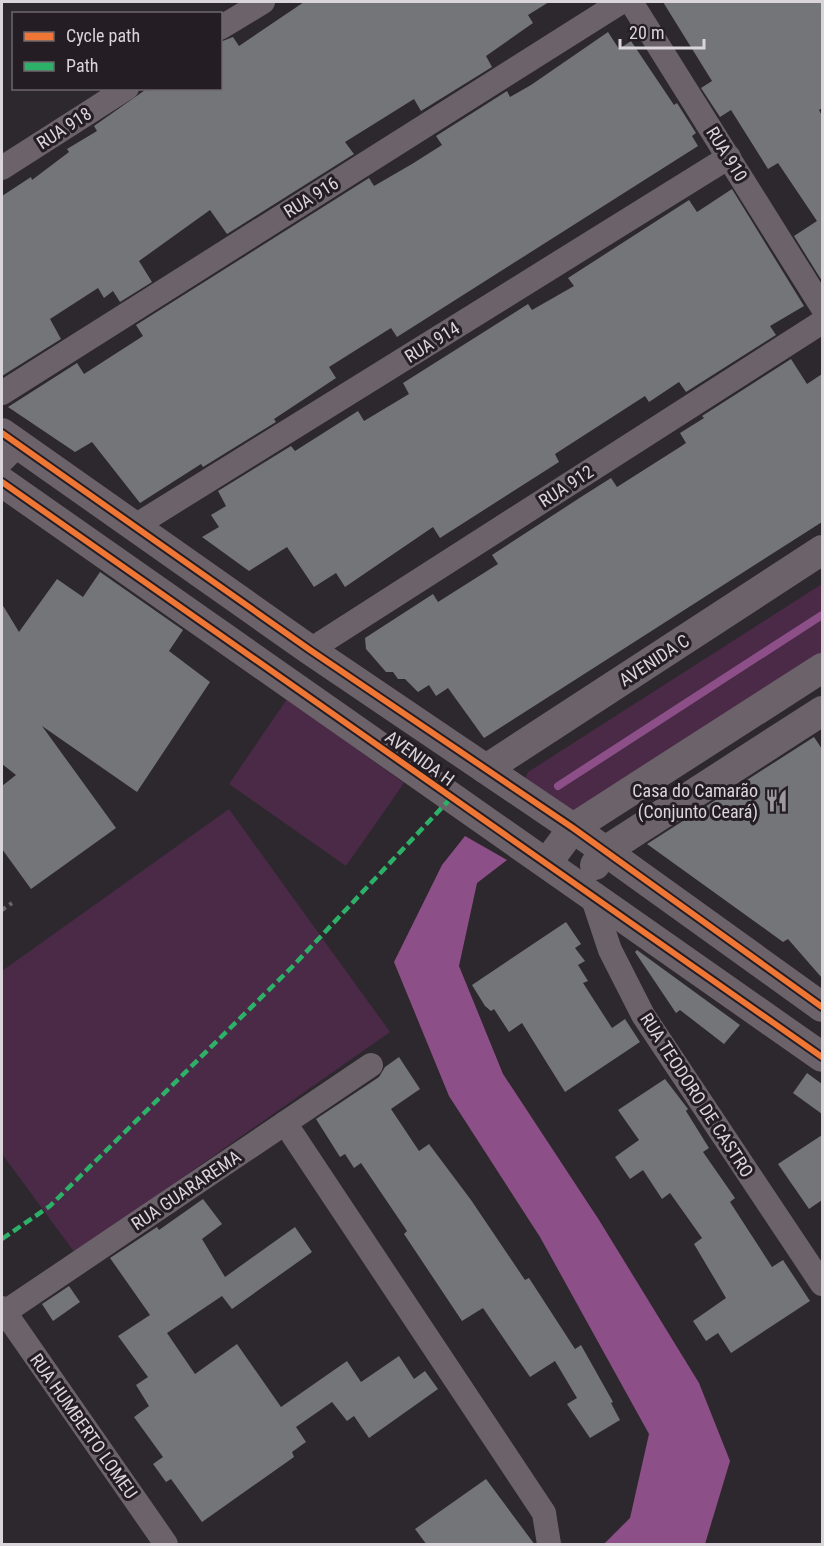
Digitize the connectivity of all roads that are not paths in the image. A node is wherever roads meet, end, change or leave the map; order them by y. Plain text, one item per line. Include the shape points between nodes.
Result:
1 (263, 2) edge
2 (621, 2) edge
3 (631, 2) edge
4 (222, 27) edge
5 (124, 90) edge
6 (729, 158) junction
7 (2, 168) edge
8 (822, 307) edge
9 (822, 322) edge
10 (2, 393) edge
11 (7, 446) edge
12 (2, 482) edge
13 (135, 526) junction
14 (822, 550) edge
15 (310, 650) junction
16 (822, 668) edge
17 (822, 711) edge
18 (486, 769) junction
19 (573, 828) junction
20 (605, 851) junction
21 (547, 863) junction
22 (586, 891) junction
23 (822, 1007) edge
24 (822, 1057) edge
25 (371, 1065) dead end
26 (285, 1123) junction
27 (822, 1284) edge
28 (2, 1311) edge
29 (166, 1545) edge
30 (549, 1545) edge

1 - 4 street
2 - 10 street, RUA 916
3 - 6 street, RUA 910
5 - 7 street, RUA 918
6 - 8 street, RUA 910
6 - 13 street, RUA 914
9 - 15 street, RUA 912
11 - 13 street, AVENIDA H
12 - 21 street, AVENIDA H
13 - 15 street, AVENIDA H
14 - 18 street, AVENIDA C
15 - 18 street, AVENIDA H
16 - 19 street
17 - 20 street
18 - 19 street, AVENIDA H
19 - 20 street, AVENIDA H
19 - 21 street
20 - 22 street
20 - 23 street, AVENIDA H
21 - 22 street, AVENIDA H
22 - 24 street, AVENIDA H
22 - 27 street, RUA TEODORO DE CASTRO via 643,1015
25 - 26 street, RUA GUARAREMA
26 - 28 street, RUA GUARAREMA
26 - 30 street via 544,1513
28 - 29 street, RUA HUMBERTO LOMEU

